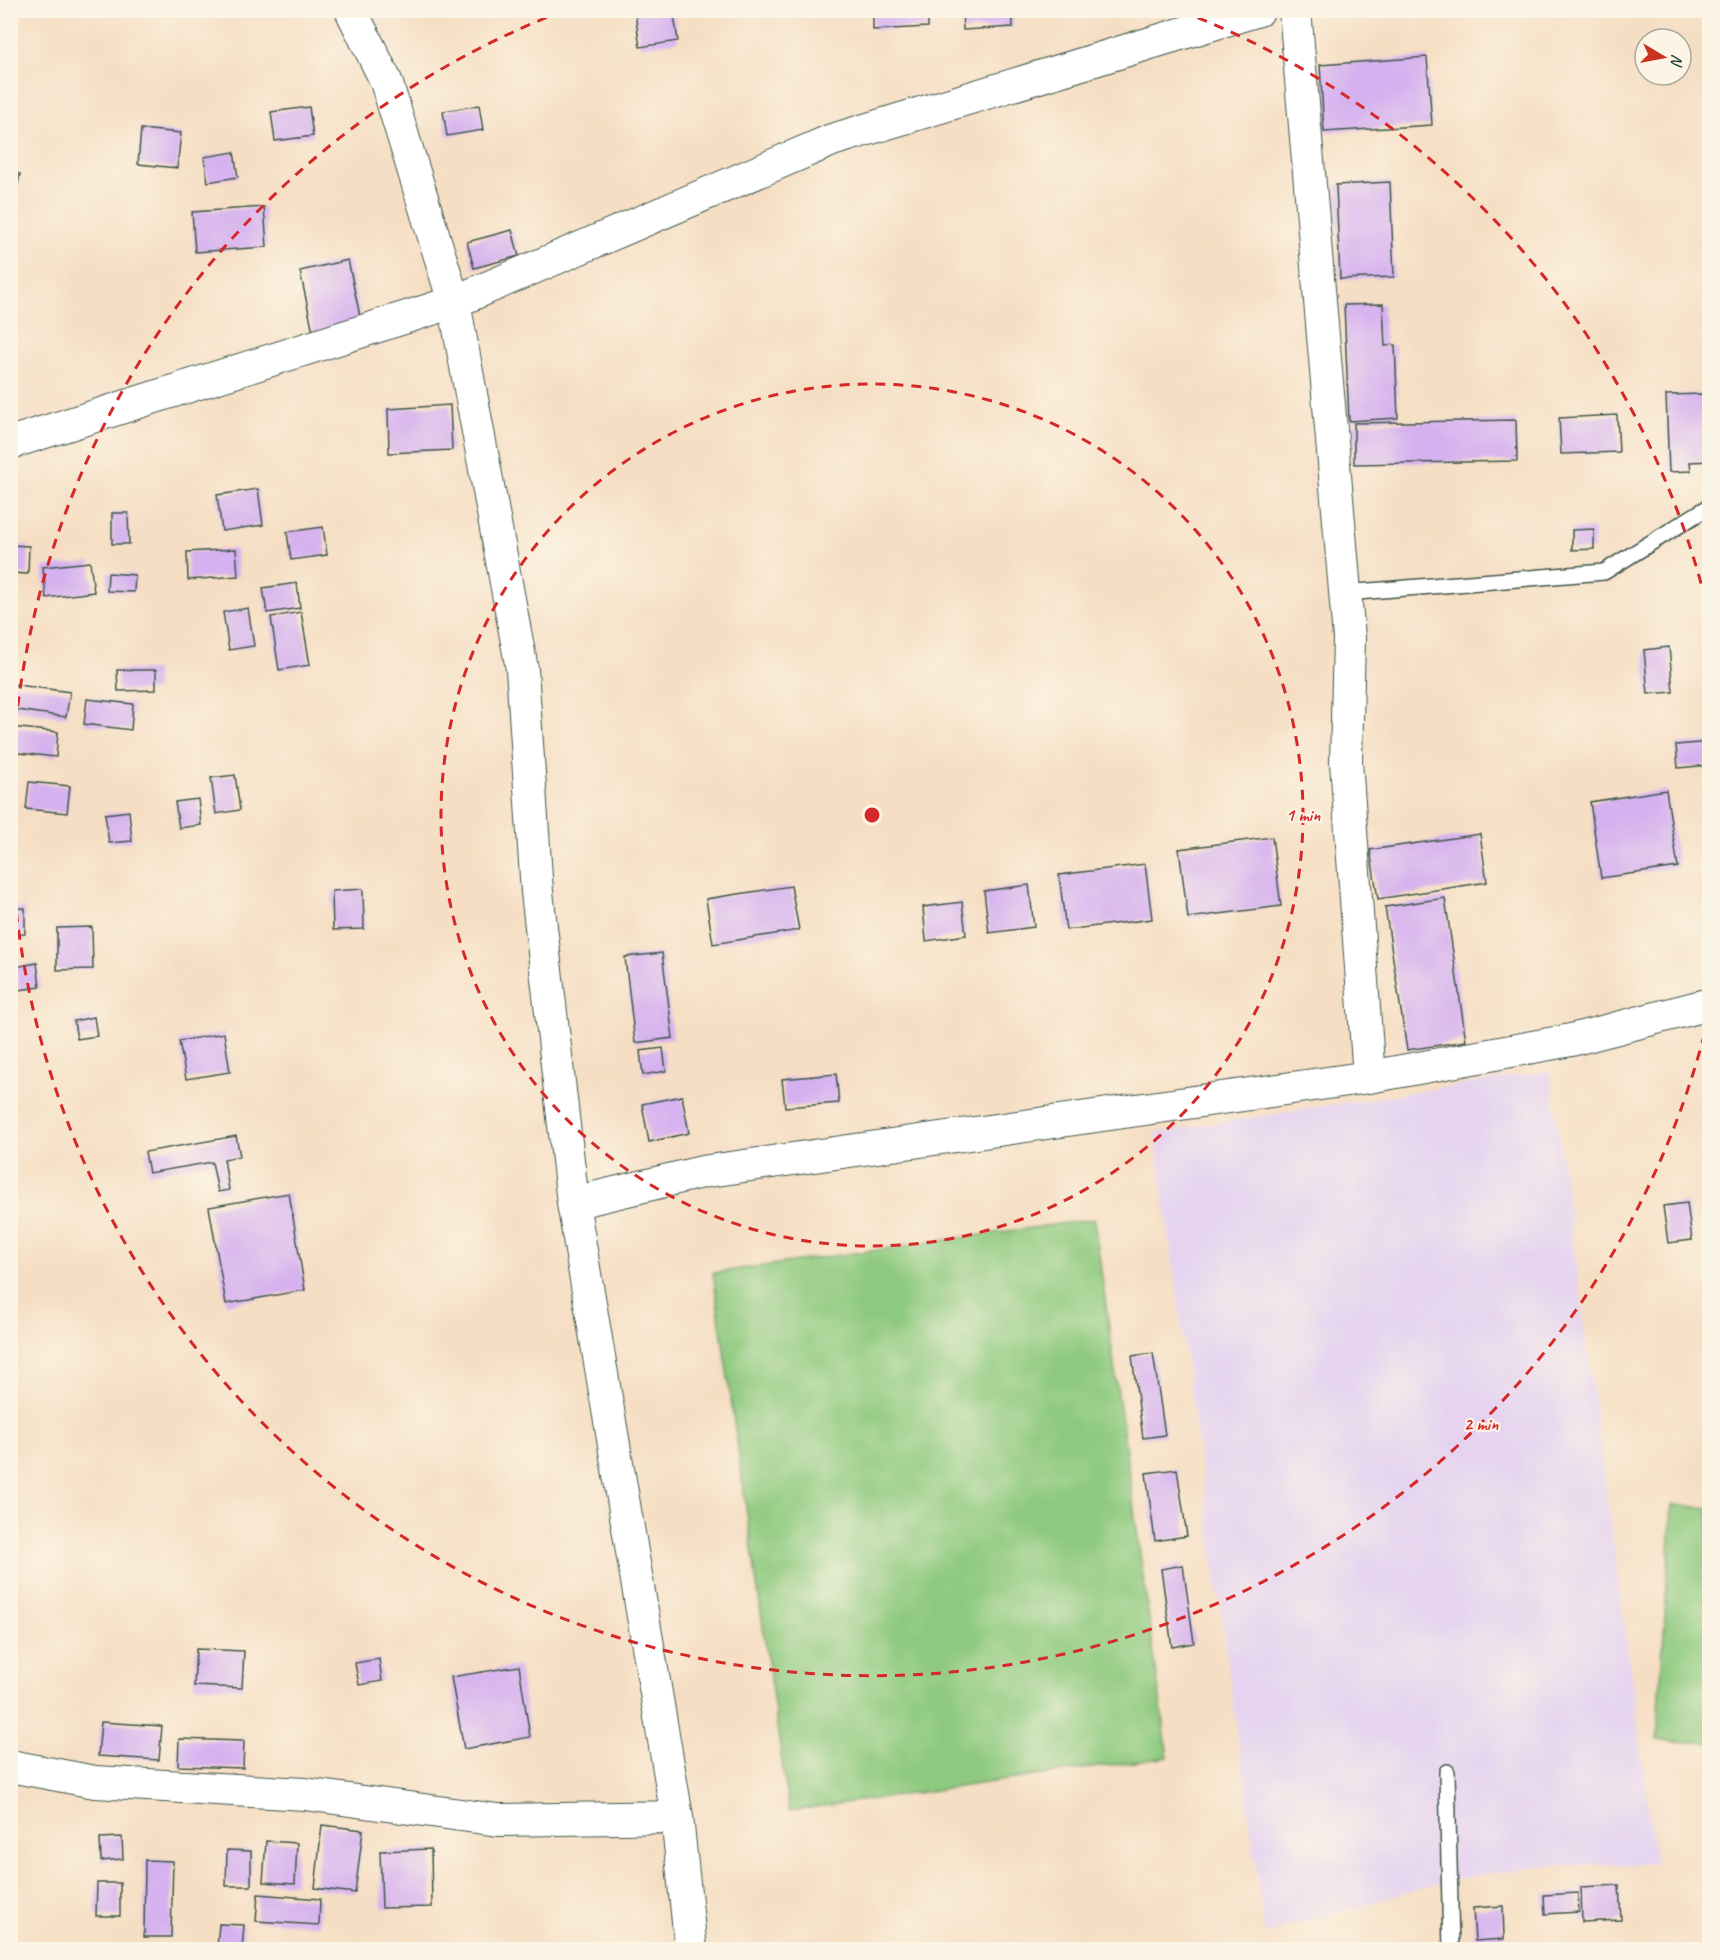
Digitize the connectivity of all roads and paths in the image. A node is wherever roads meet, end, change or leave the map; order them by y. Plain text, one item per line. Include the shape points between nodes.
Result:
1 (351, 10) edge
2 (1259, 10) edge
3 (1295, 10) edge
4 (454, 302) junction
5 (10, 443) edge
6 (1710, 506) edge
7 (1345, 593) junction
8 (1710, 1004) edge
9 (1369, 1077) junction
10 (573, 1203) junction
11 (10, 1766) edge
12 (1447, 1772) dead end
13 (677, 1817) junction
14 (691, 1950) edge
15 (1451, 1950) edge

1 - 4 street via 386,81
2 - 4 street via 832,140
3 - 7 street
4 - 5 street
4 - 10 street via 522,669 537,892
6 - 7 lane via 1604,572
7 - 9 street via 1349,638 1346,762
8 - 9 street via 1571,1040
9 - 10 street via 702,1172
10 - 13 street
11 - 13 street via 94,1782 305,1794 498,1820
12 - 15 lane
13 - 14 street

